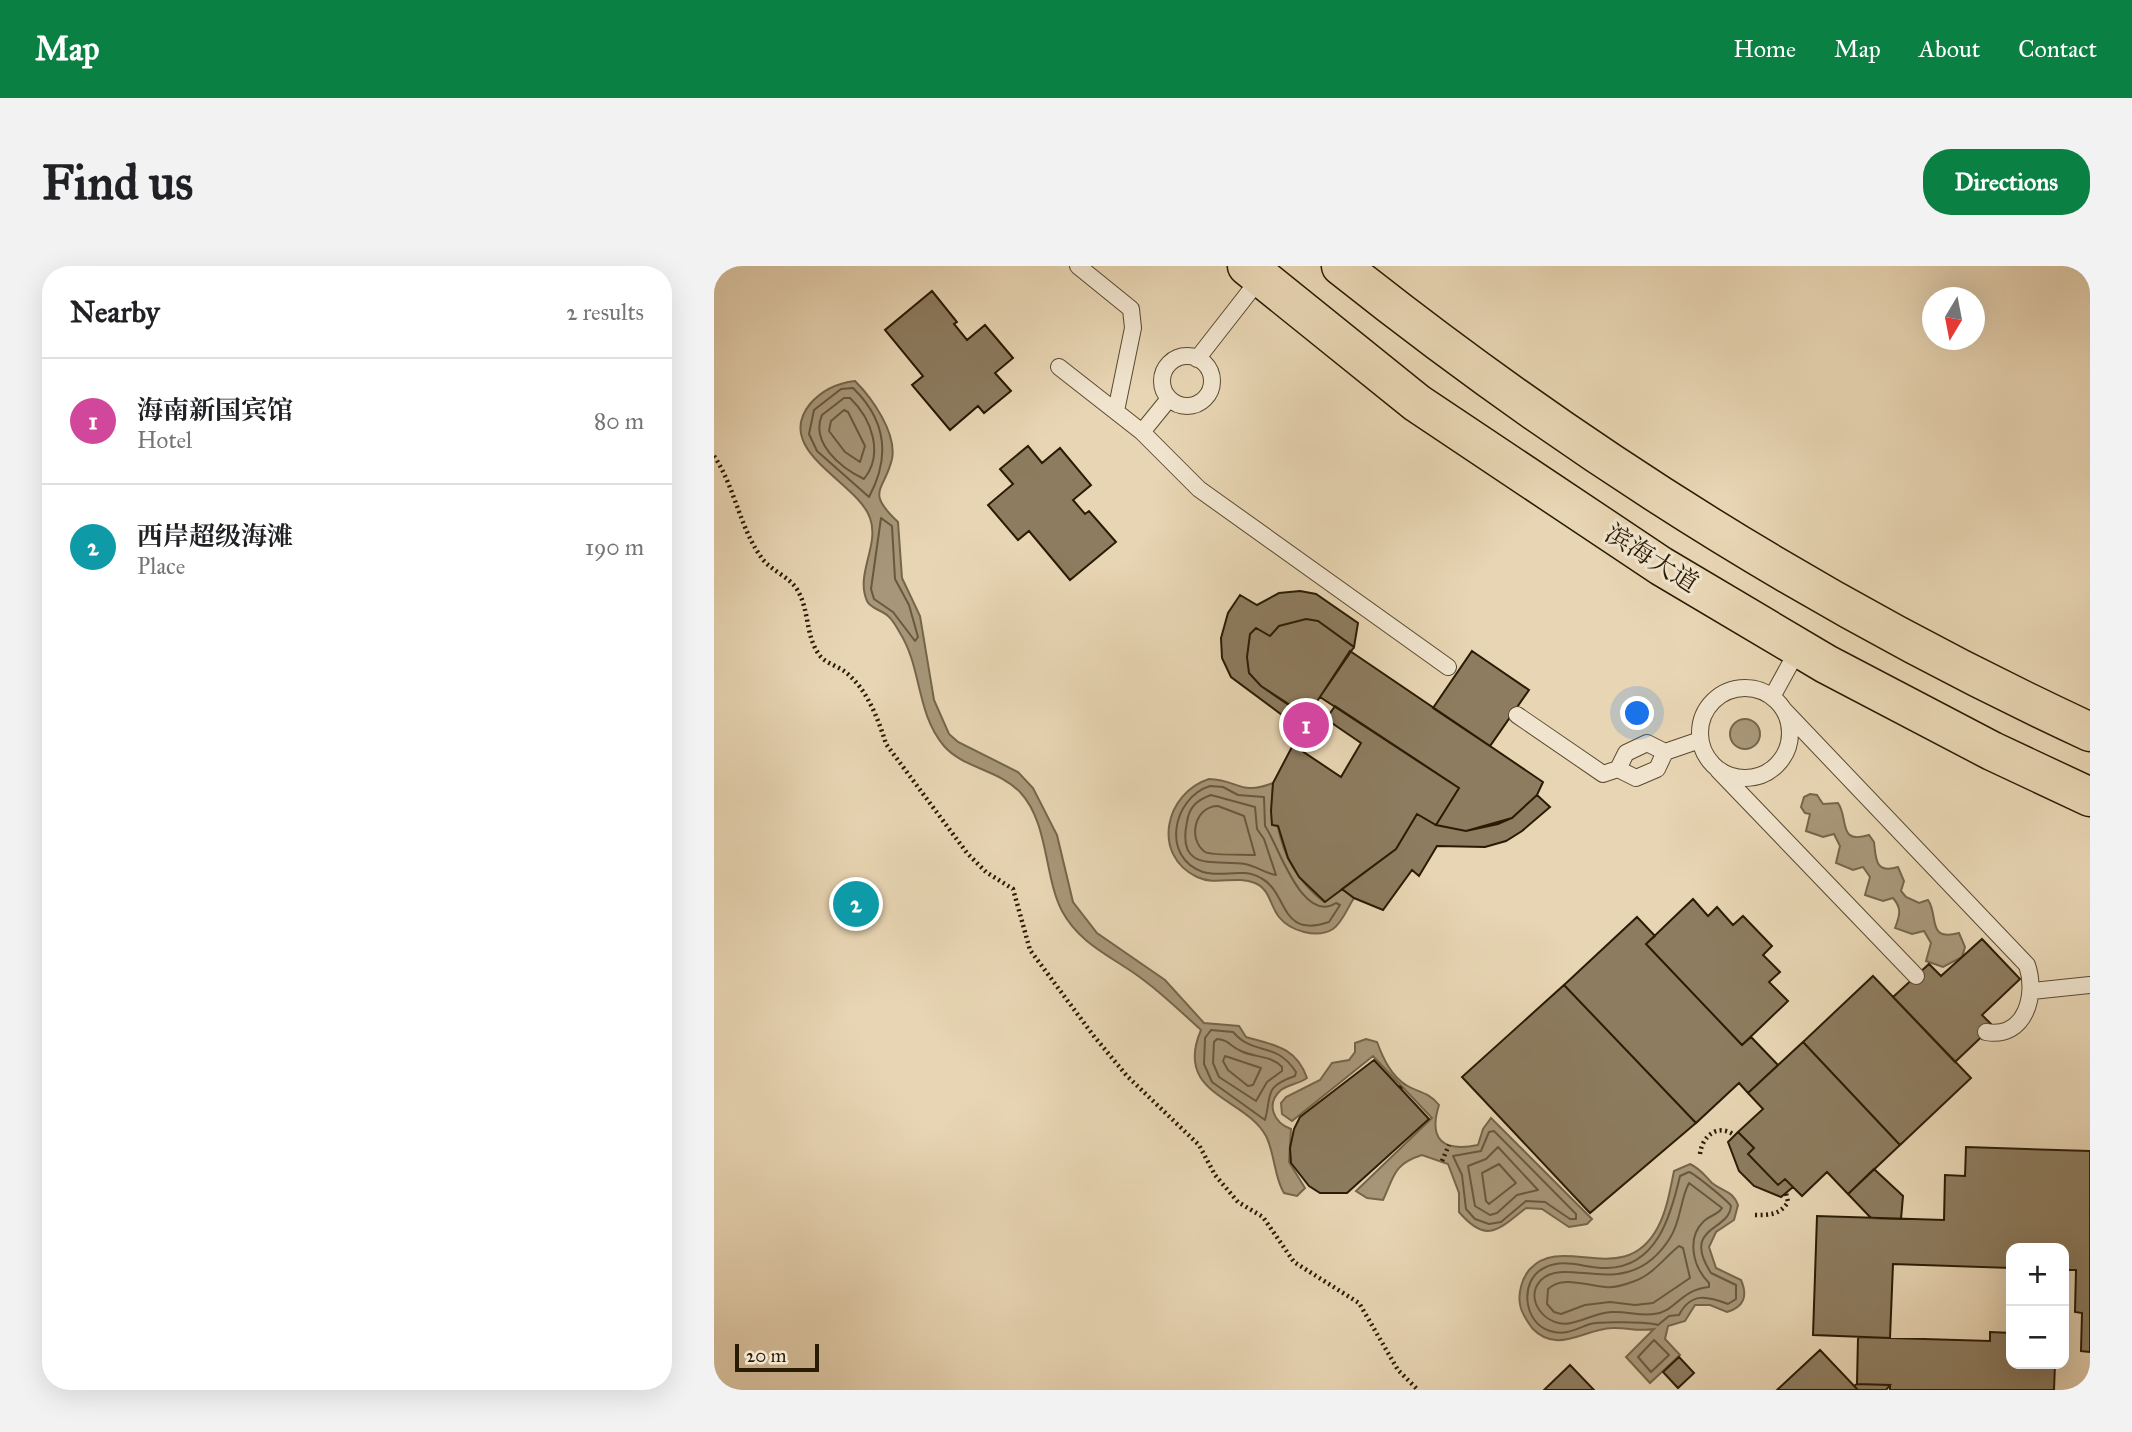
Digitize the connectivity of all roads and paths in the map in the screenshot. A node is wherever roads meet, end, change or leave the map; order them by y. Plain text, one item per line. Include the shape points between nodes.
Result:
1 (1078, 266) edge
2 (1341, 266) edge
3 (1254, 272) edge
4 (1197, 359) junction
5 (1059, 367) dead end
6 (1168, 400) junction
7 (1116, 411) junction
8 (1142, 432) junction
9 (714, 456) edge
10 (1799, 648) junction
11 (1448, 667) dead end
12 (1772, 697) junction
13 (1784, 710) junction
14 (1517, 715) dead end
15 (2090, 732) edge
16 (1700, 740) junction
17 (1665, 752) junction
18 (1618, 769) junction
19 (1718, 770) junction
20 (2090, 797) edge
21 (1916, 976) dead end
22 (2090, 985) edge
23 (2032, 990) junction
24 (1986, 1032) dead end
25 (1734, 1135) dead end
26 (1449, 1145) dead end
27 (1700, 1154) dead end
28 (1442, 1161) dead end
29 (1786, 1193) dead end
30 (1755, 1215) dead end
31 (1418, 1390) edge

1 - 7 lane via 1131,309 1133,328
2 - 15 highway via 1444,348 1691,517 1854,615
3 - 4 lane
3 - 10 highway, 滨海大道 via 1417,403 1661,566
4 - 6 lane via 1187,355 1168,363 1161,381
4 - 6 lane via 1205,363 1213,381 1205,400 1187,408
5 - 7 lane
6 - 8 lane
7 - 8 lane
8 - 11 lane via 1199,489
9 - 31 path via 728,477 746,532 762,559 797,589 807,610 810,641 820,656 860,688 886,744 967,853 1013,889 1030,950 1052,983 1127,1076 1199,1145 1215,1175 1238,1202 1263,1217 1294,1262 1359,1303 1398,1370
10 - 12 lane
10 - 20 highway, 滨海大道 via 1992,751
12 - 13 lane
12 - 16 lane via 1756,689 1738,688 1721,694 1708,706
13 - 19 lane via 1790,727 1782,760 1752,778
13 - 23 lane via 2026,965
14 - 18 lane via 1603,774
16 - 17 lane
16 - 19 lane
17 - 18 lane via 1647,743 1626,752
17 - 18 lane via 1657,769 1636,778
19 - 21 lane
22 - 23 lane
23 - 24 lane via 2024,1016 2011,1028
25 - 27 path via 1712,1132
26 - 28 path
29 - 30 path via 1784,1208

